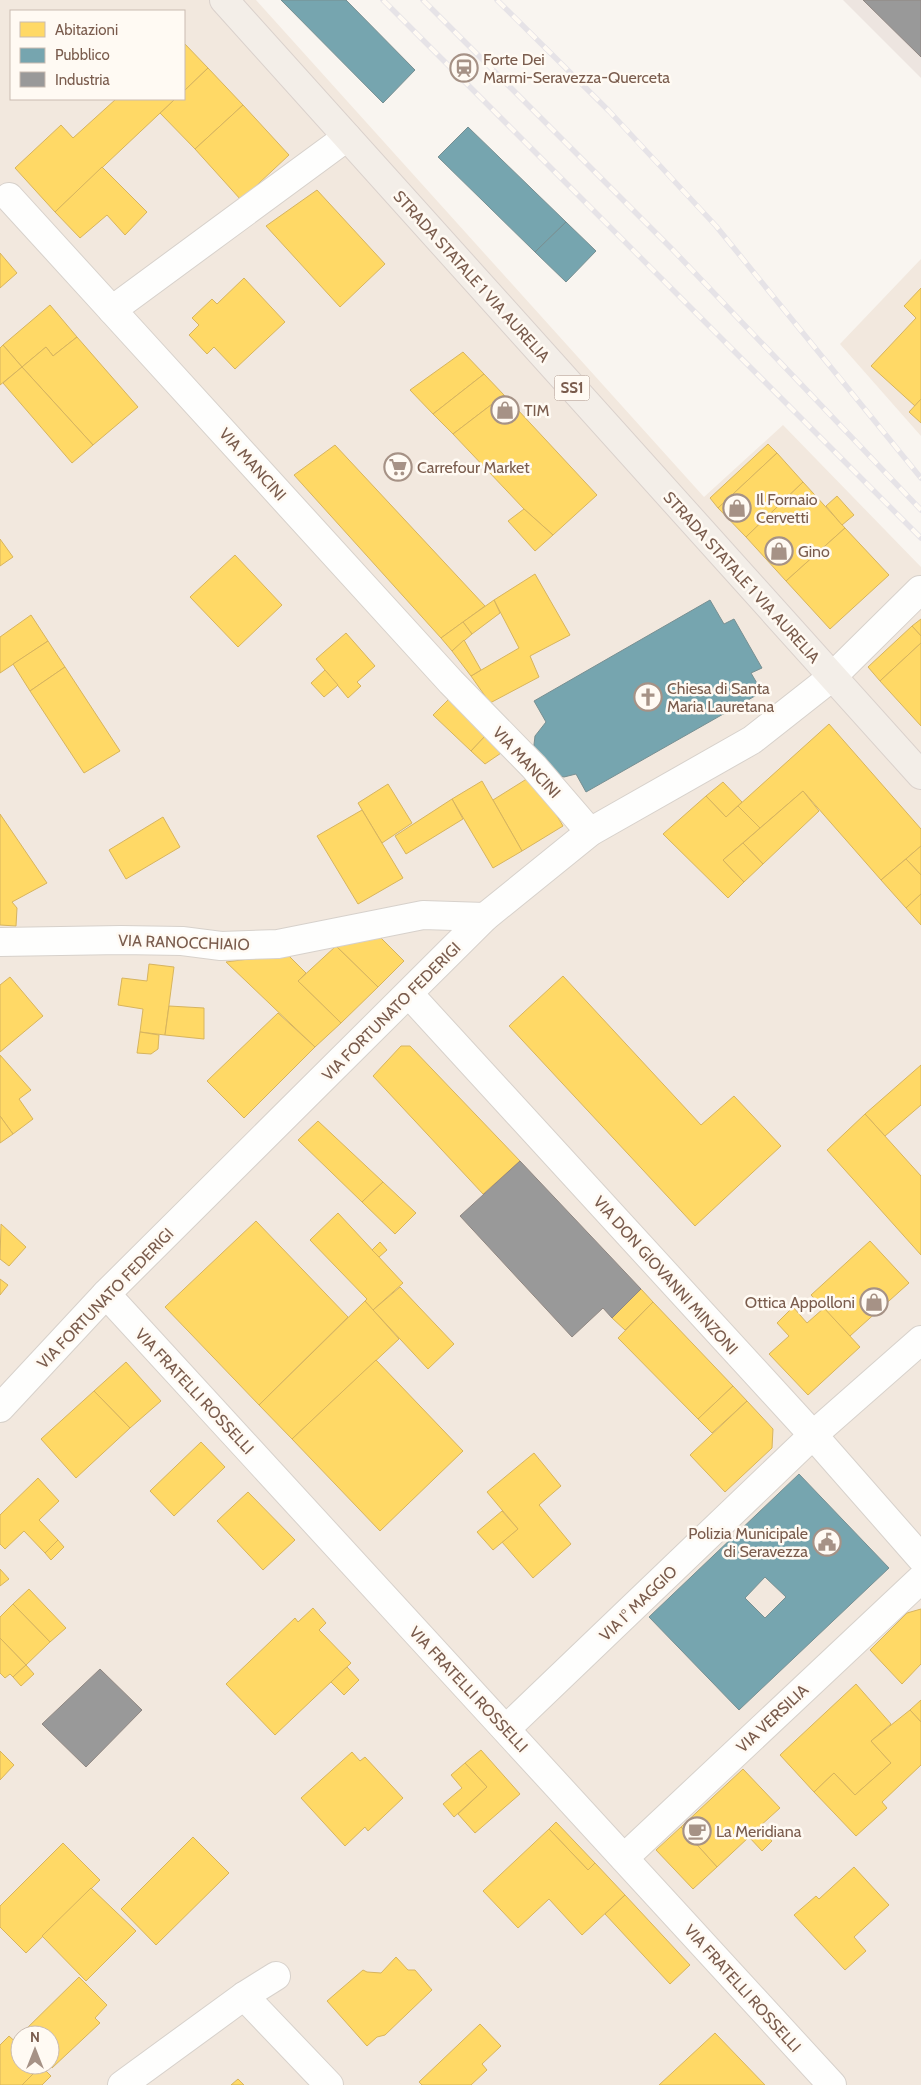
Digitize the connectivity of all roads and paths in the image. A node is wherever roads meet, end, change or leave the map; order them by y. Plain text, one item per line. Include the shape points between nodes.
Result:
1 (224, 0) edge
2 (346, 137) junction
3 (9, 197) dead end
4 (112, 310) junction
5 (920, 590) edge
6 (832, 678) junction
7 (921, 775) edge
8 (590, 832) junction
9 (485, 917) junction
10 (0, 942) edge
11 (409, 994) junction
12 (106, 1294) junction
13 (921, 1340) edge
14 (0, 1408) edge
15 (814, 1435) junction
16 (921, 1558) edge
17 (921, 1579) edge
18 (506, 1729) junction
19 (624, 1858) junction
20 (276, 1976) dead end
21 (244, 1996) junction
22 (122, 2085) edge
23 (329, 2085) edge
24 (832, 2085) edge

1 - 2 main road, STRADA STATALE 1 VIA AURELIA / SS1
2 - 4 street
2 - 6 main road, STRADA STATALE 1 VIA AURELIA / SS1
3 - 4 street, VIA MANCINI
4 - 8 street, VIA MANCINI via 444,675 534,767
5 - 6 street, VIA FORTUNATO FEDERIGI
6 - 7 main road, STRADA STATALE 1 VIA AURELIA / SS1
6 - 8 street, VIA FORTUNATO FEDERIGI via 752,740
8 - 9 street, VIA FORTUNATO FEDERIGI
9 - 10 street, VIA RANOCCHIAIO via 423,915 278,944 221,946 182,941 121,940
9 - 11 street, VIA FORTUNATO FEDERIGI
11 - 12 street, VIA FORTUNATO FEDERIGI
11 - 15 street, VIA DON GIOVANNI MINZONI
12 - 14 street, VIA FORTUNATO FEDERIGI
12 - 18 street, VIA FRATELLI ROSSELLI
13 - 15 street, VIA I° MAGGIO
15 - 16 street, VIA DON GIOVANNI MINZONI
15 - 18 street, VIA I° MAGGIO
17 - 19 street, VIA VERSILIA
18 - 19 street, VIA FRATELLI ROSSELLI
19 - 24 street, VIA FRATELLI ROSSELLI
20 - 21 street
21 - 22 street
21 - 23 street

